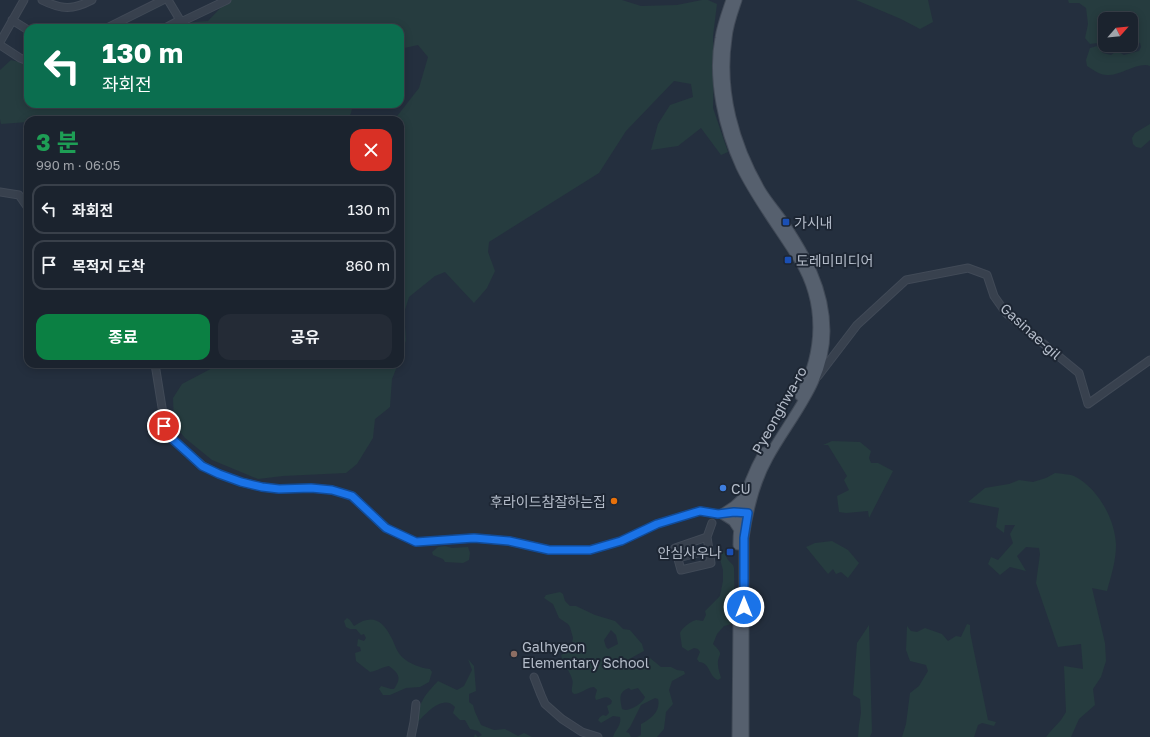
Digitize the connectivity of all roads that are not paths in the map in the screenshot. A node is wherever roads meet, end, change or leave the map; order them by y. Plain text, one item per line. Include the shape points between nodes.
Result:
1 (24, 0) edge
2 (42, 0) edge
3 (92, 0) edge
4 (163, 0) edge
5 (168, 0) edge
6 (227, 0) edge
7 (731, 0) edge
8 (737, 0) edge
9 (12, 20) junction
10 (180, 20) junction
11 (115, 24) edge
12 (172, 24) edge
13 (24, 28) edge
14 (0, 44) edge
15 (24, 60) edge
16 (0, 192) edge
17 (24, 203) edge
18 (1150, 360) edge
19 (156, 368) edge
20 (815, 380) junction
21 (746, 496) junction
22 (745, 513) junction
23 (722, 514) junction
24 (712, 523) dead end
25 (739, 530) junction
26 (707, 537) junction
27 (709, 550) junction
28 (678, 558) junction
29 (534, 677) dead end
30 (416, 704) dead end
31 (411, 737) edge
32 (598, 737) edge
33 (737, 737) edge
34 (744, 737) edge

1 - 9 street
2 - 3 street via 58,7 70,8
4 - 11 street
5 - 10 street
6 - 10 street via 181,22
7 - 21 main road, Pyeonghwa-ro via 719,40 718,68 724,121 735,153 750,183 807,275 816,303 819,332 816,354 804,387 758,464
8 - 20 main road, Pyeonghwa-ro via 725,51 726,93 730,113 739,146 751,172 803,253 815,277 821,296 825,330 824,346
9 - 13 street
9 - 14 street
10 - 12 street
14 - 15 street
16 - 17 street via 18,195
18 - 20 street, Gasinae-gil via 1088,404 1079,373 1006,312 994,296 987,275 968,268 906,280 857,325
19 - 23 street via 164,426 168,435 202,466 241,482 262,487 332,490 352,496 386,528 416,542 474,538 509,541 549,550 590,550 621,541 657,524 700,511
20 - 22 main road, Pyeonghwa-ro via 768,458
21 - 22 main road, Pyeonghwa-ro
21 - 23 main road
22 - 23 street
22 - 25 main road, Pyeonghwa-ro
22 - 34 main road, Pyeonghwa-ro
23 - 25 main road via 733,521
24 - 26 street
25 - 33 main road, Pyeonghwa-ro
26 - 27 street
26 - 28 street via 675,548
27 - 28 street
27 - 28 street via 711,563 681,570
29 - 32 street via 545,704 582,732
30 - 31 street

